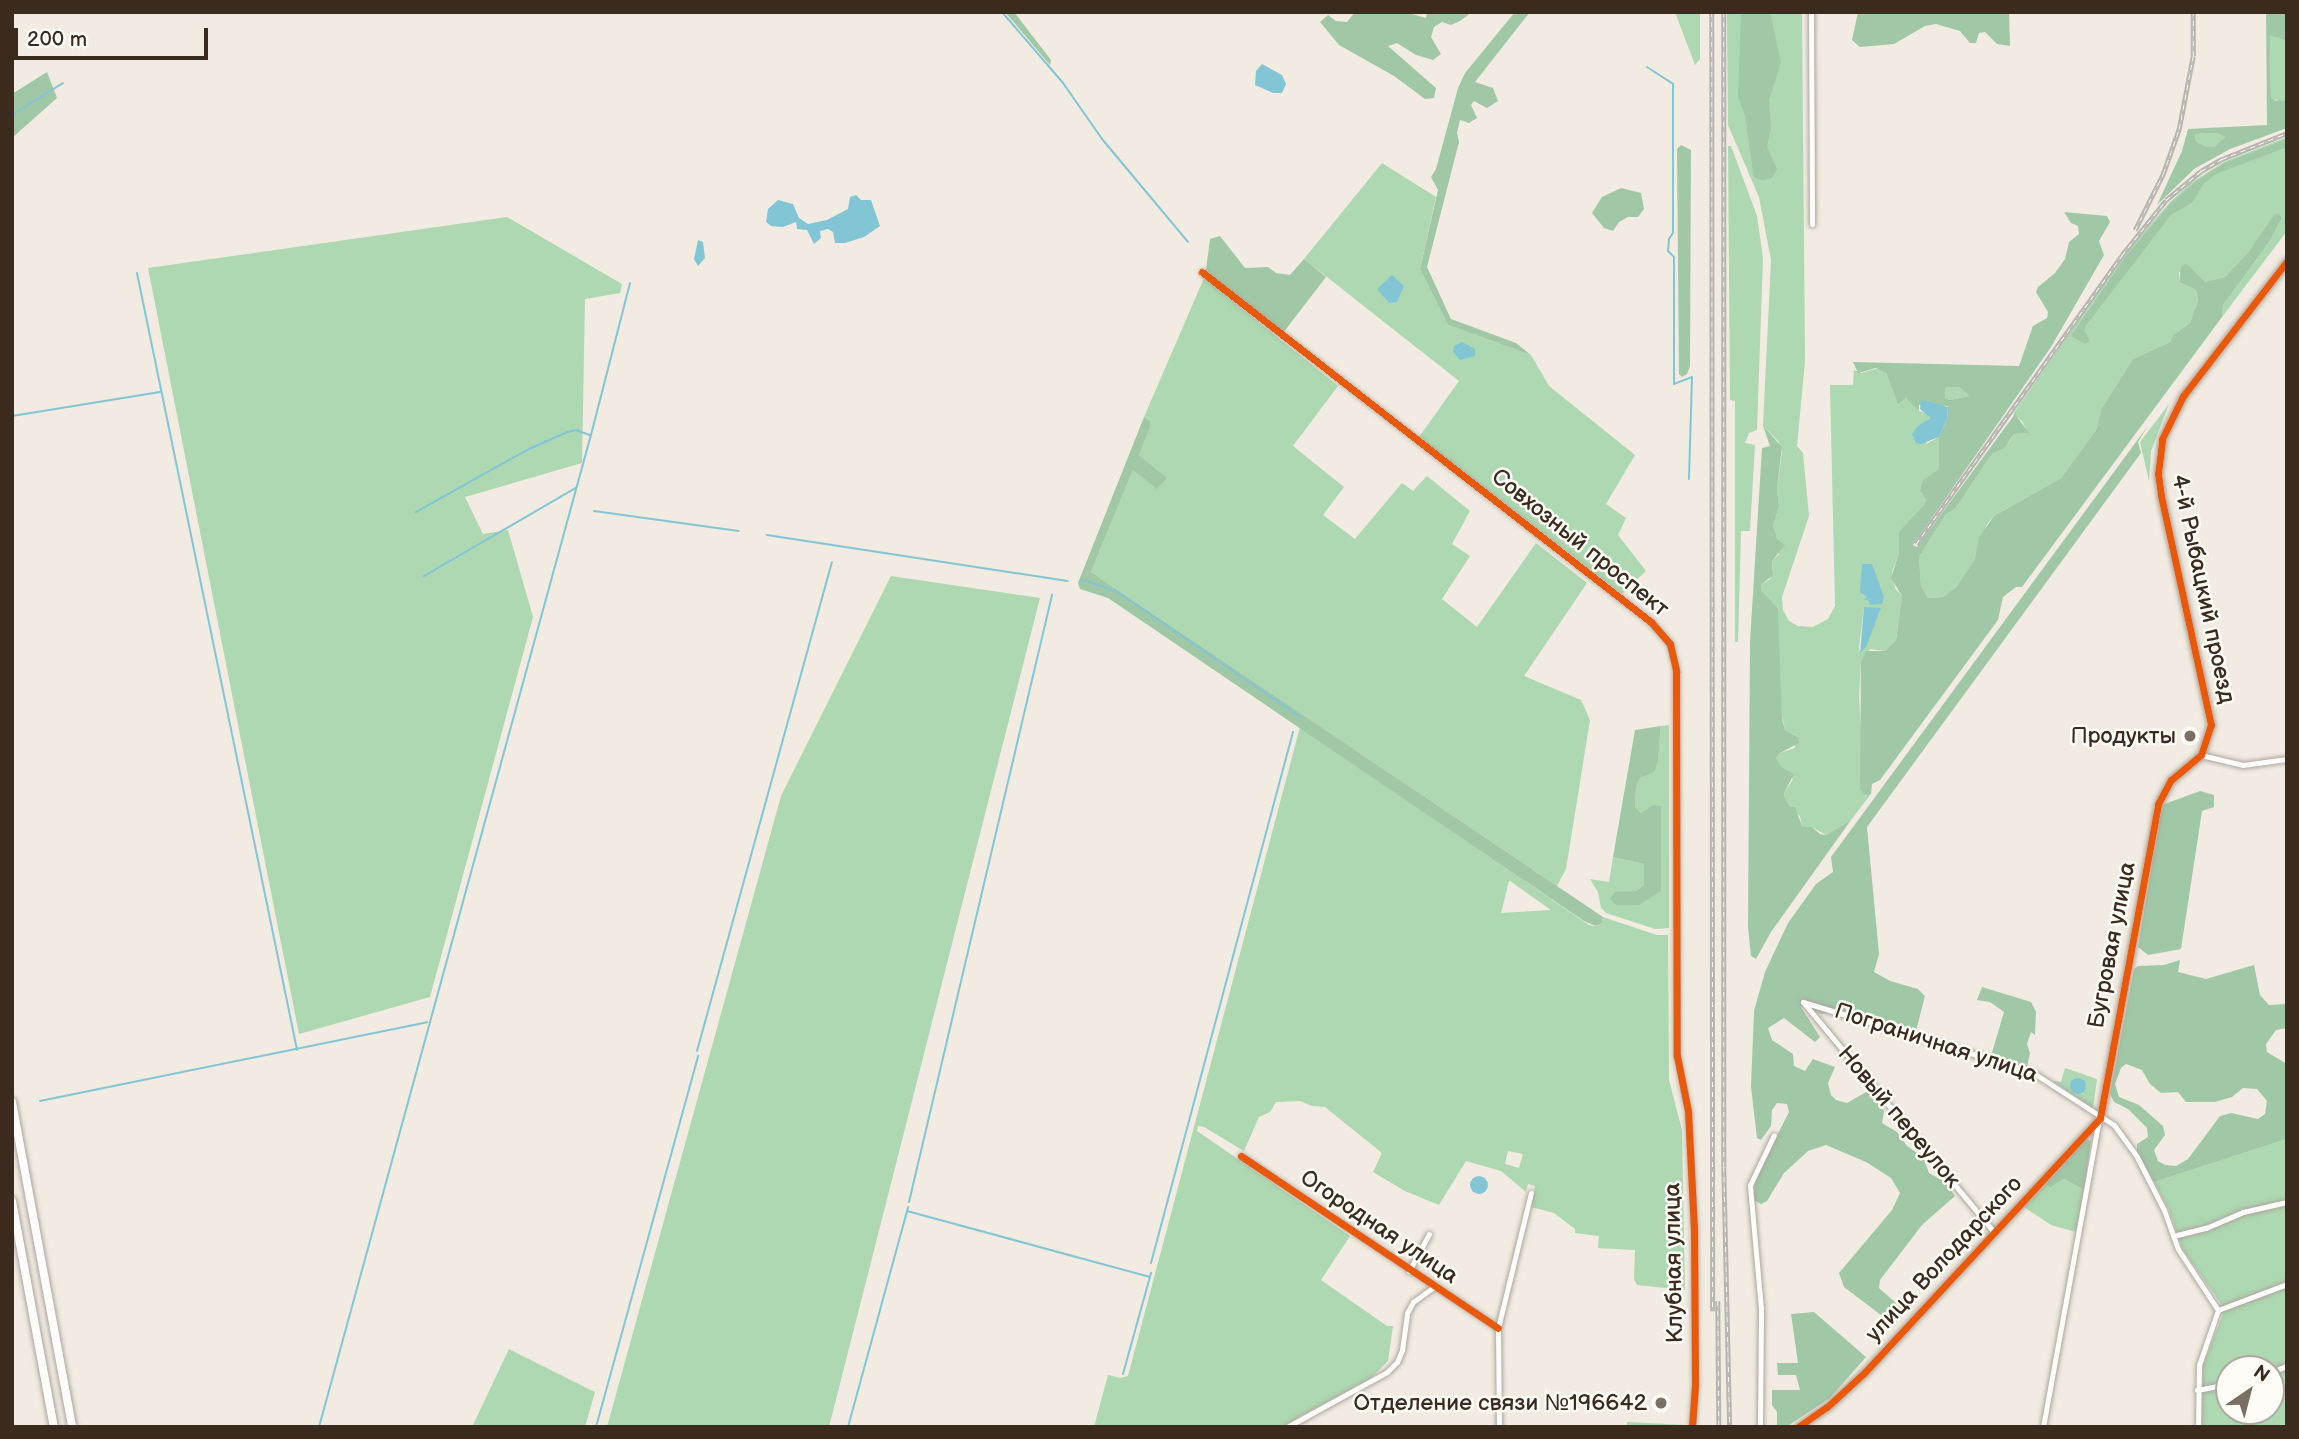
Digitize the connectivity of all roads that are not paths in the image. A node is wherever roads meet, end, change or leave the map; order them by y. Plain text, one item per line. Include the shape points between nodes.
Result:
1 (1811, 12) edge
2 (1812, 224) dead end
3 (2287, 261) edge
4 (1202, 272) dead end
5 (2201, 755) junction
6 (2287, 759) edge
7 (1803, 1002) joint
8 (1685, 1099) joint
9 (12, 1102) edge
10 (2100, 1118) junction
11 (1774, 1135) dead end
12 (1241, 1156) dead end
13 (1531, 1193) dead end
14 (12, 1201) edge
15 (2287, 1202) edge
16 (1995, 1233) junction
17 (12, 1234) edge
18 (1429, 1234) dead end
19 (2174, 1236) junction
20 (1409, 1271) junction
21 (2287, 1284) edge
22 (28, 1286) junction
23 (1434, 1287) junction
24 (2218, 1310) junction
25 (1498, 1328) junction
26 (2215, 1387) edge
27 (2197, 1390) junction
28 (54, 1427) edge
29 (72, 1427) edge
30 (1287, 1427) edge
31 (1499, 1427) edge
32 (1692, 1427) edge
33 (1760, 1427) edge
34 (1798, 1427) edge
35 (2043, 1427) edge
36 (2198, 1427) edge

1 - 2 street
3 - 5 street, 4-й Рыбацкий проезд via 2183,396 2164,430 2160,449 2161,495 2209,705 2209,736
4 - 8 street, Совхозный проспект via 1651,622 1671,644 1676,671 1677,1056
5 - 6 street via 2244,765
5 - 10 street, Бугровая улица via 2165,788 2154,822
7 - 10 street, Пограничная улица via 2032,1072
7 - 16 street, Новый переулок
8 - 32 street, Клубная улица via 1694,1244
9 - 29 main road
10 - 16 street, улица Володарского
10 - 19 street, Пограничная улица via 2113,1125 2137,1157
10 - 35 street
11 - 33 street via 1750,1185 1760,1309
12 - 20 street, Огородная улица
13 - 25 street
14 - 22 main road
15 - 19 street
16 - 34 street, улица Володарского via 1845,1391
17 - 22 street
18 - 20 street
19 - 24 street, Пограничная улица
20 - 23 street, Огородная улица
21 - 24 street
22 - 28 main road
23 - 25 street, Огородная улица
23 - 30 street via 1413,1302 1402,1350 1387,1372
24 - 27 street via 2199,1365
25 - 31 street
26 - 27 street
27 - 36 street

